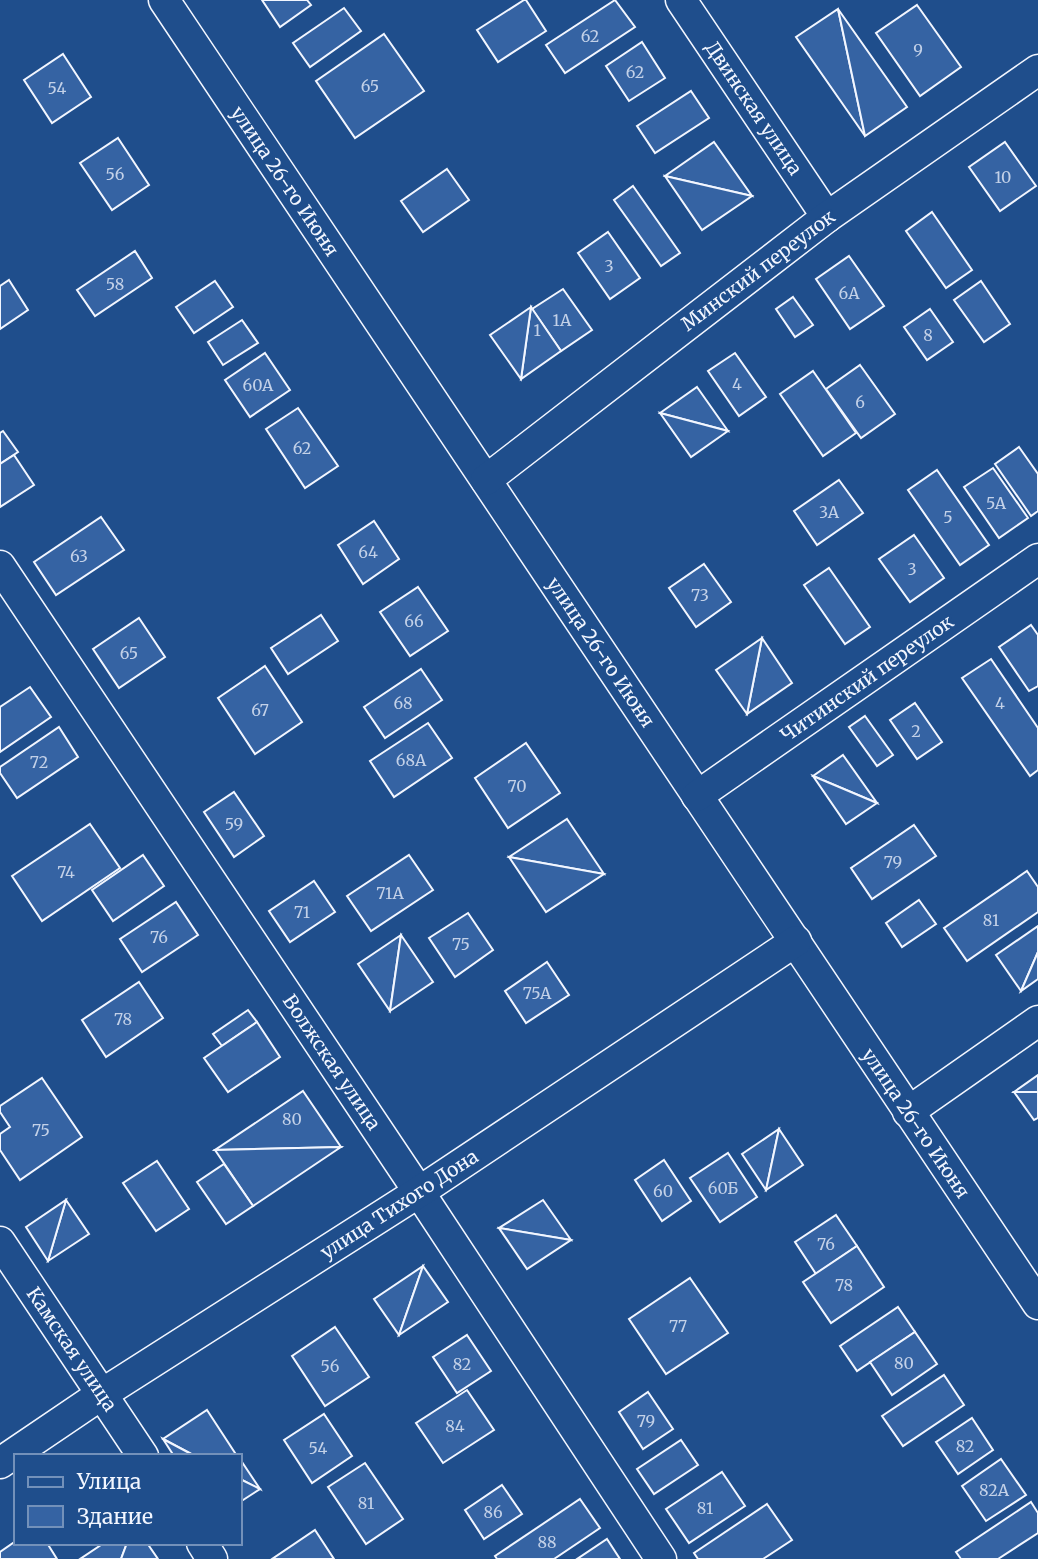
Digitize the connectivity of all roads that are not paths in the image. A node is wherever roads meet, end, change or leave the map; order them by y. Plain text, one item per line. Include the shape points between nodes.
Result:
1 (164, 0) edge
2 (681, 0) edge
3 (1038, 70) edge
4 (827, 217) junction
5 (486, 480) junction
6 (1038, 559) edge
7 (0, 566) edge
8 (696, 796) junction
9 (796, 942) junction
10 (1038, 1021) edge
11 (908, 1112) junction
12 (419, 1192) junction
13 (0, 1242) edge
14 (1038, 1304) edge
15 (102, 1394) junction
16 (142, 1454) edge
17 (0, 1463) edge
18 (661, 1559) edge

1 - 5 street, улица 26-го Июня
2 - 4 street, Двинская улица
3 - 4 street, Минский переулок
4 - 5 street, Минский переулок
5 - 8 street, улица 26-го Июня
6 - 8 street, Читинский переулок
7 - 12 street, Волжская улица
8 - 9 street, улица 26-го Июня
9 - 11 street, улица 26-го Июня
9 - 12 street, улица Тихого Дона
10 - 11 street
11 - 14 street, улица 26-го Июня
12 - 15 street, улица Тихого Дона
12 - 18 street, Волжская улица
13 - 15 street, Камская улица
15 - 16 street, Камская улица
15 - 17 street, улица Тихого Дона

